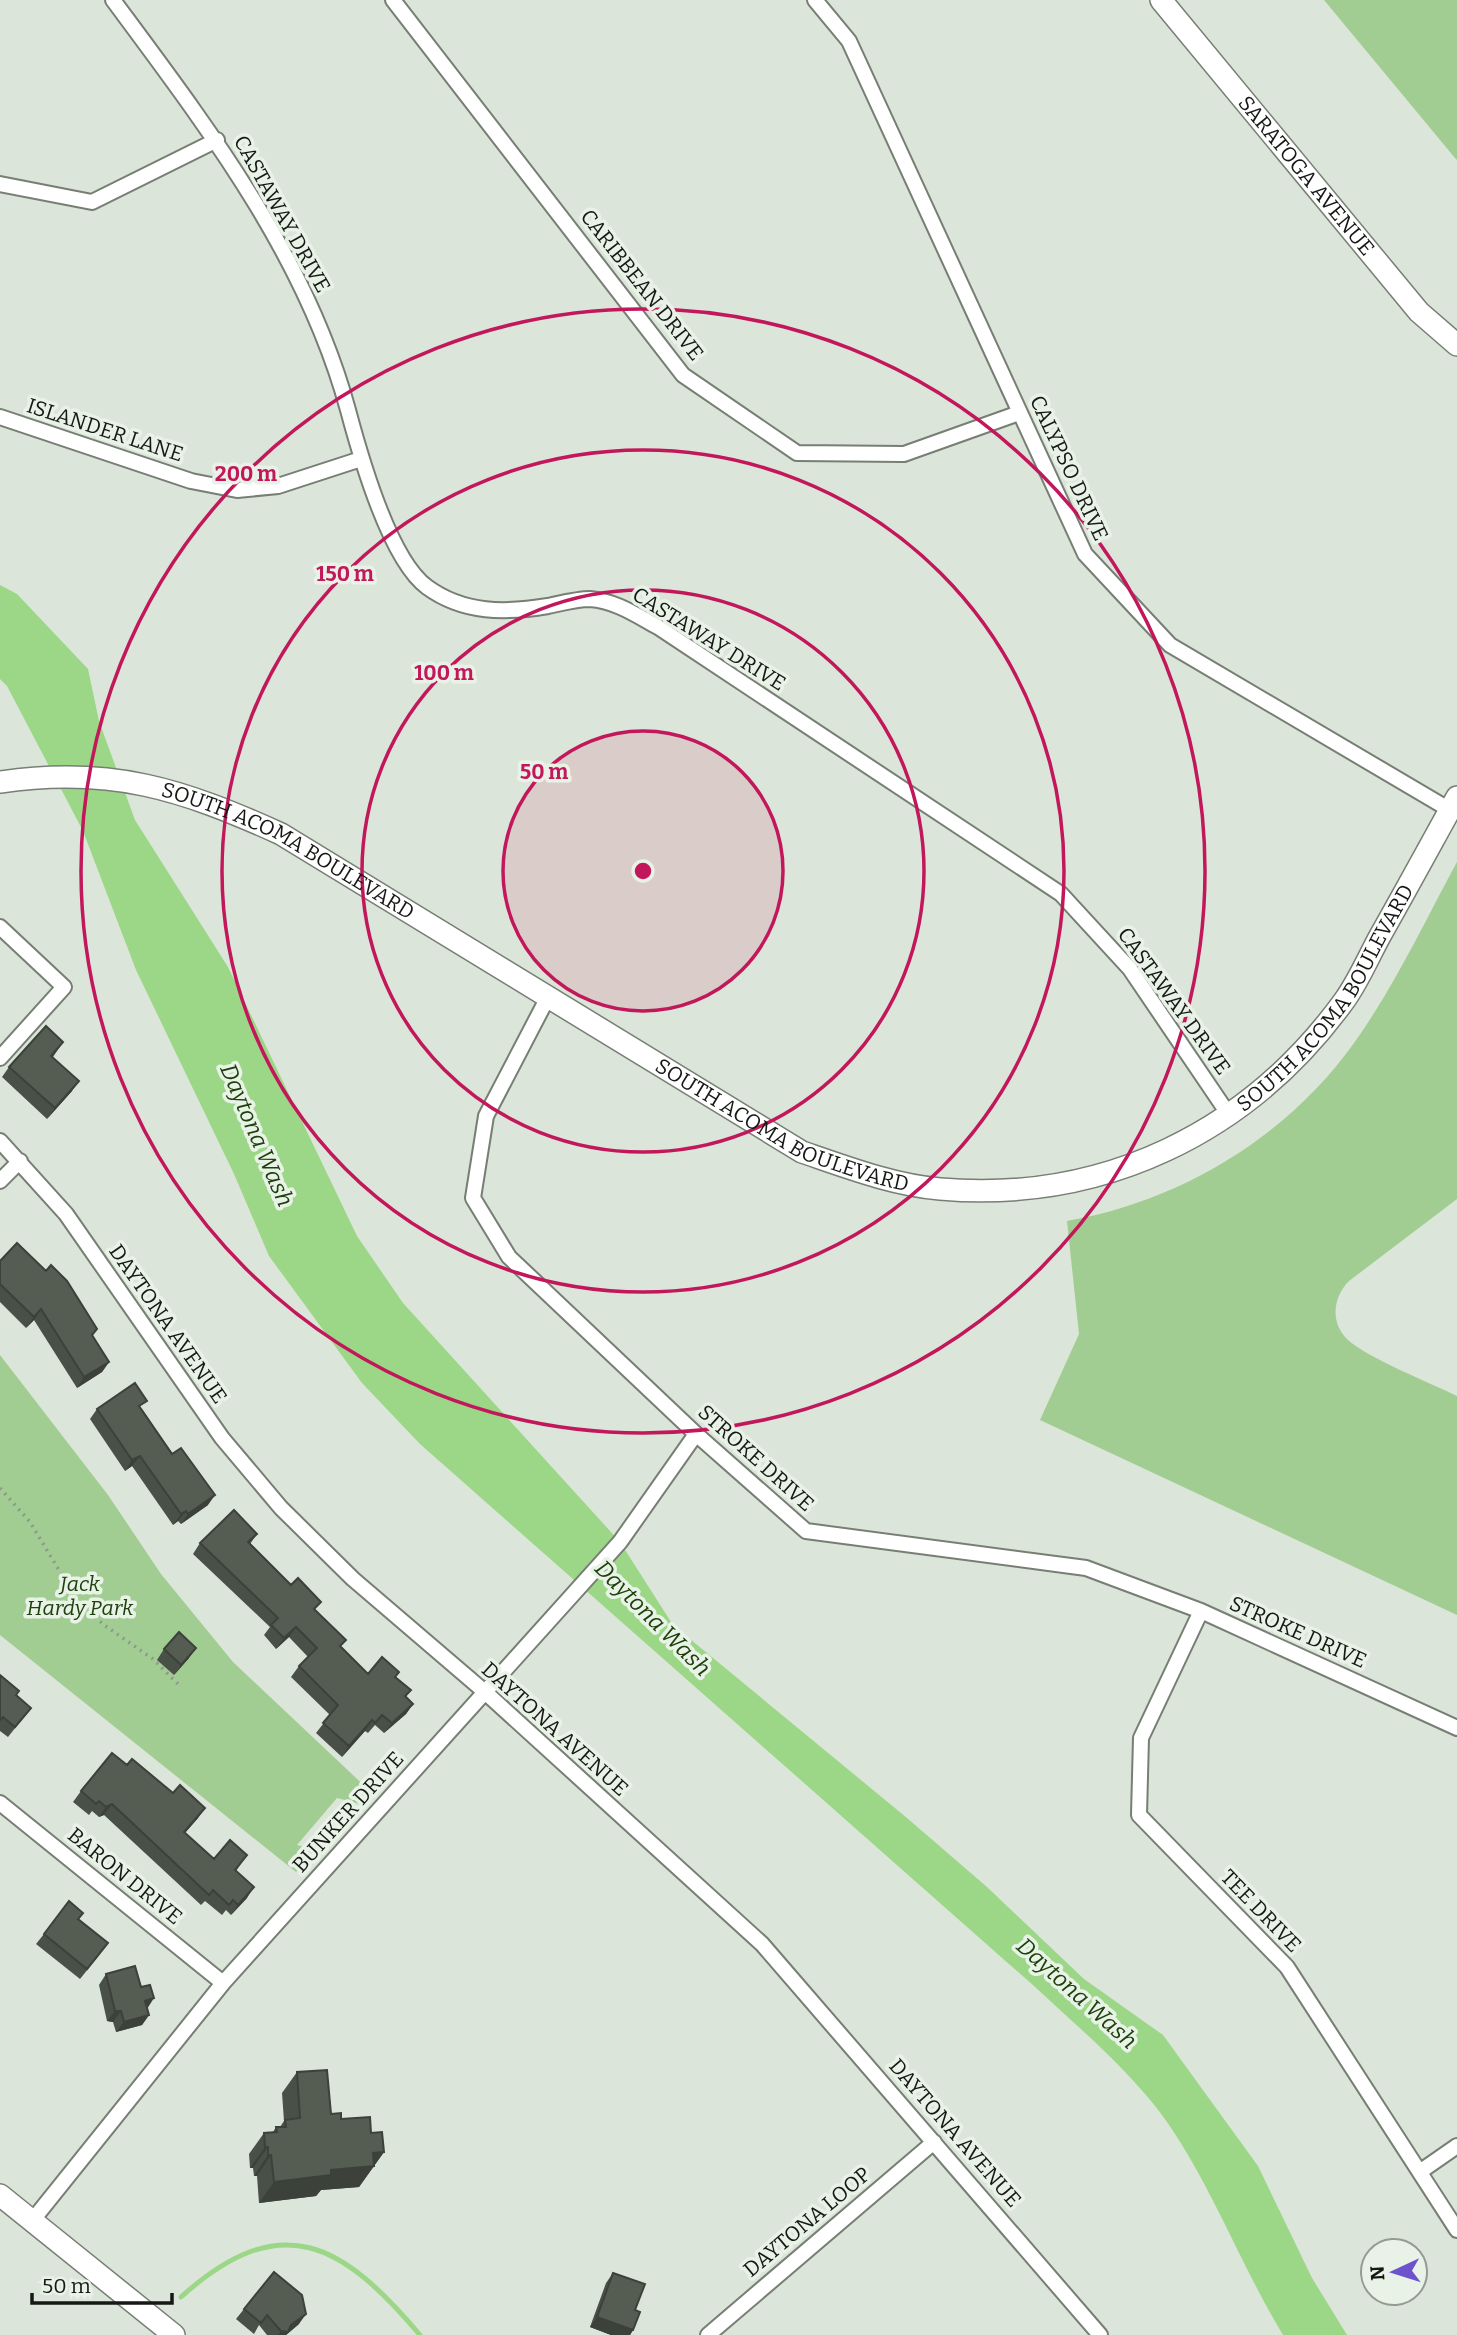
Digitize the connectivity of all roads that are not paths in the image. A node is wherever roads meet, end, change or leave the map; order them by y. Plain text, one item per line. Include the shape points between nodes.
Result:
1 (113, 0) edge
2 (393, 0) edge
3 (815, 0) edge
4 (1161, 0) edge
5 (217, 140) junction
6 (0, 184) edge
7 (1457, 345) edge
8 (1019, 413) junction
9 (0, 417) edge
10 (361, 459) junction
11 (0, 782) edge
12 (1454, 804) edge
13 (0, 927) edge
14 (548, 997) junction
15 (0, 1058) edge
16 (1229, 1115) junction
17 (0, 1141) edge
18 (20, 1161) junction
19 (0, 1181) edge
20 (696, 1434) junction
21 (1200, 1611) junction
22 (485, 1692) junction
23 (1457, 1727) edge
24 (0, 1803) edge
25 (223, 1983) junction
26 (934, 2142) junction
27 (1457, 2146) edge
28 (1421, 2171) junction
29 (0, 2195) edge
30 (32, 2221) junction
31 (1457, 2230) edge
32 (174, 2335) edge
33 (708, 2335) edge
34 (1100, 2335) edge

1 - 5 street, CASTAWAY DRIVE
2 - 8 street, CARIBBEAN DRIVE via 684,375 797,453 904,454
3 - 8 street, CALYPSO DRIVE via 849,41
4 - 7 main road, SARATOGA AVENUE via 1419,312
5 - 6 street via 92,202
5 - 10 street, CASTAWAY DRIVE via 291,265 318,324
8 - 12 street, CALYPSO DRIVE via 1086,554 1170,645
9 - 10 street, ISLANDER LANE via 191,481 237,490 278,486
10 - 16 street, CASTAWAY DRIVE via 380,513 425,586 454,602 488,611 588,599 612,602 1061,894 1130,968
11 - 14 main road, SOUTH ACOMA BOULEVARD via 80,776 145,783 211,802 281,834
12 - 16 main road, SOUTH ACOMA BOULEVARD via 1345,1000 1272,1083
13 - 15 street via 64,987
14 - 16 main road, SOUTH ACOMA BOULEVARD via 802,1152 868,1174 939,1189 1012,1190 1076,1183 1138,1165
14 - 20 street, STROKE DRIVE via 486,1116 473,1198 509,1257
17 - 18 street, DAYTONA AVENUE
18 - 19 street
18 - 22 street, DAYTONA AVENUE via 66,1214 246,1468 353,1579
20 - 21 street, STROKE DRIVE via 806,1531 1086,1568
20 - 22 street, BUNKER DRIVE via 620,1542
21 - 23 street, STROKE DRIVE
21 - 28 street, TEE DRIVE via 1141,1738 1139,1815 1287,1967
22 - 25 street, BUNKER DRIVE
22 - 26 street, DAYTONA AVENUE via 762,1944
24 - 25 street, BARON DRIVE
25 - 30 street, BUNKER DRIVE
26 - 33 street, DAYTONA LOOP
26 - 34 street, DAYTONA AVENUE
27 - 28 street
28 - 31 street, TEE DRIVE
29 - 30 main road
30 - 32 main road

